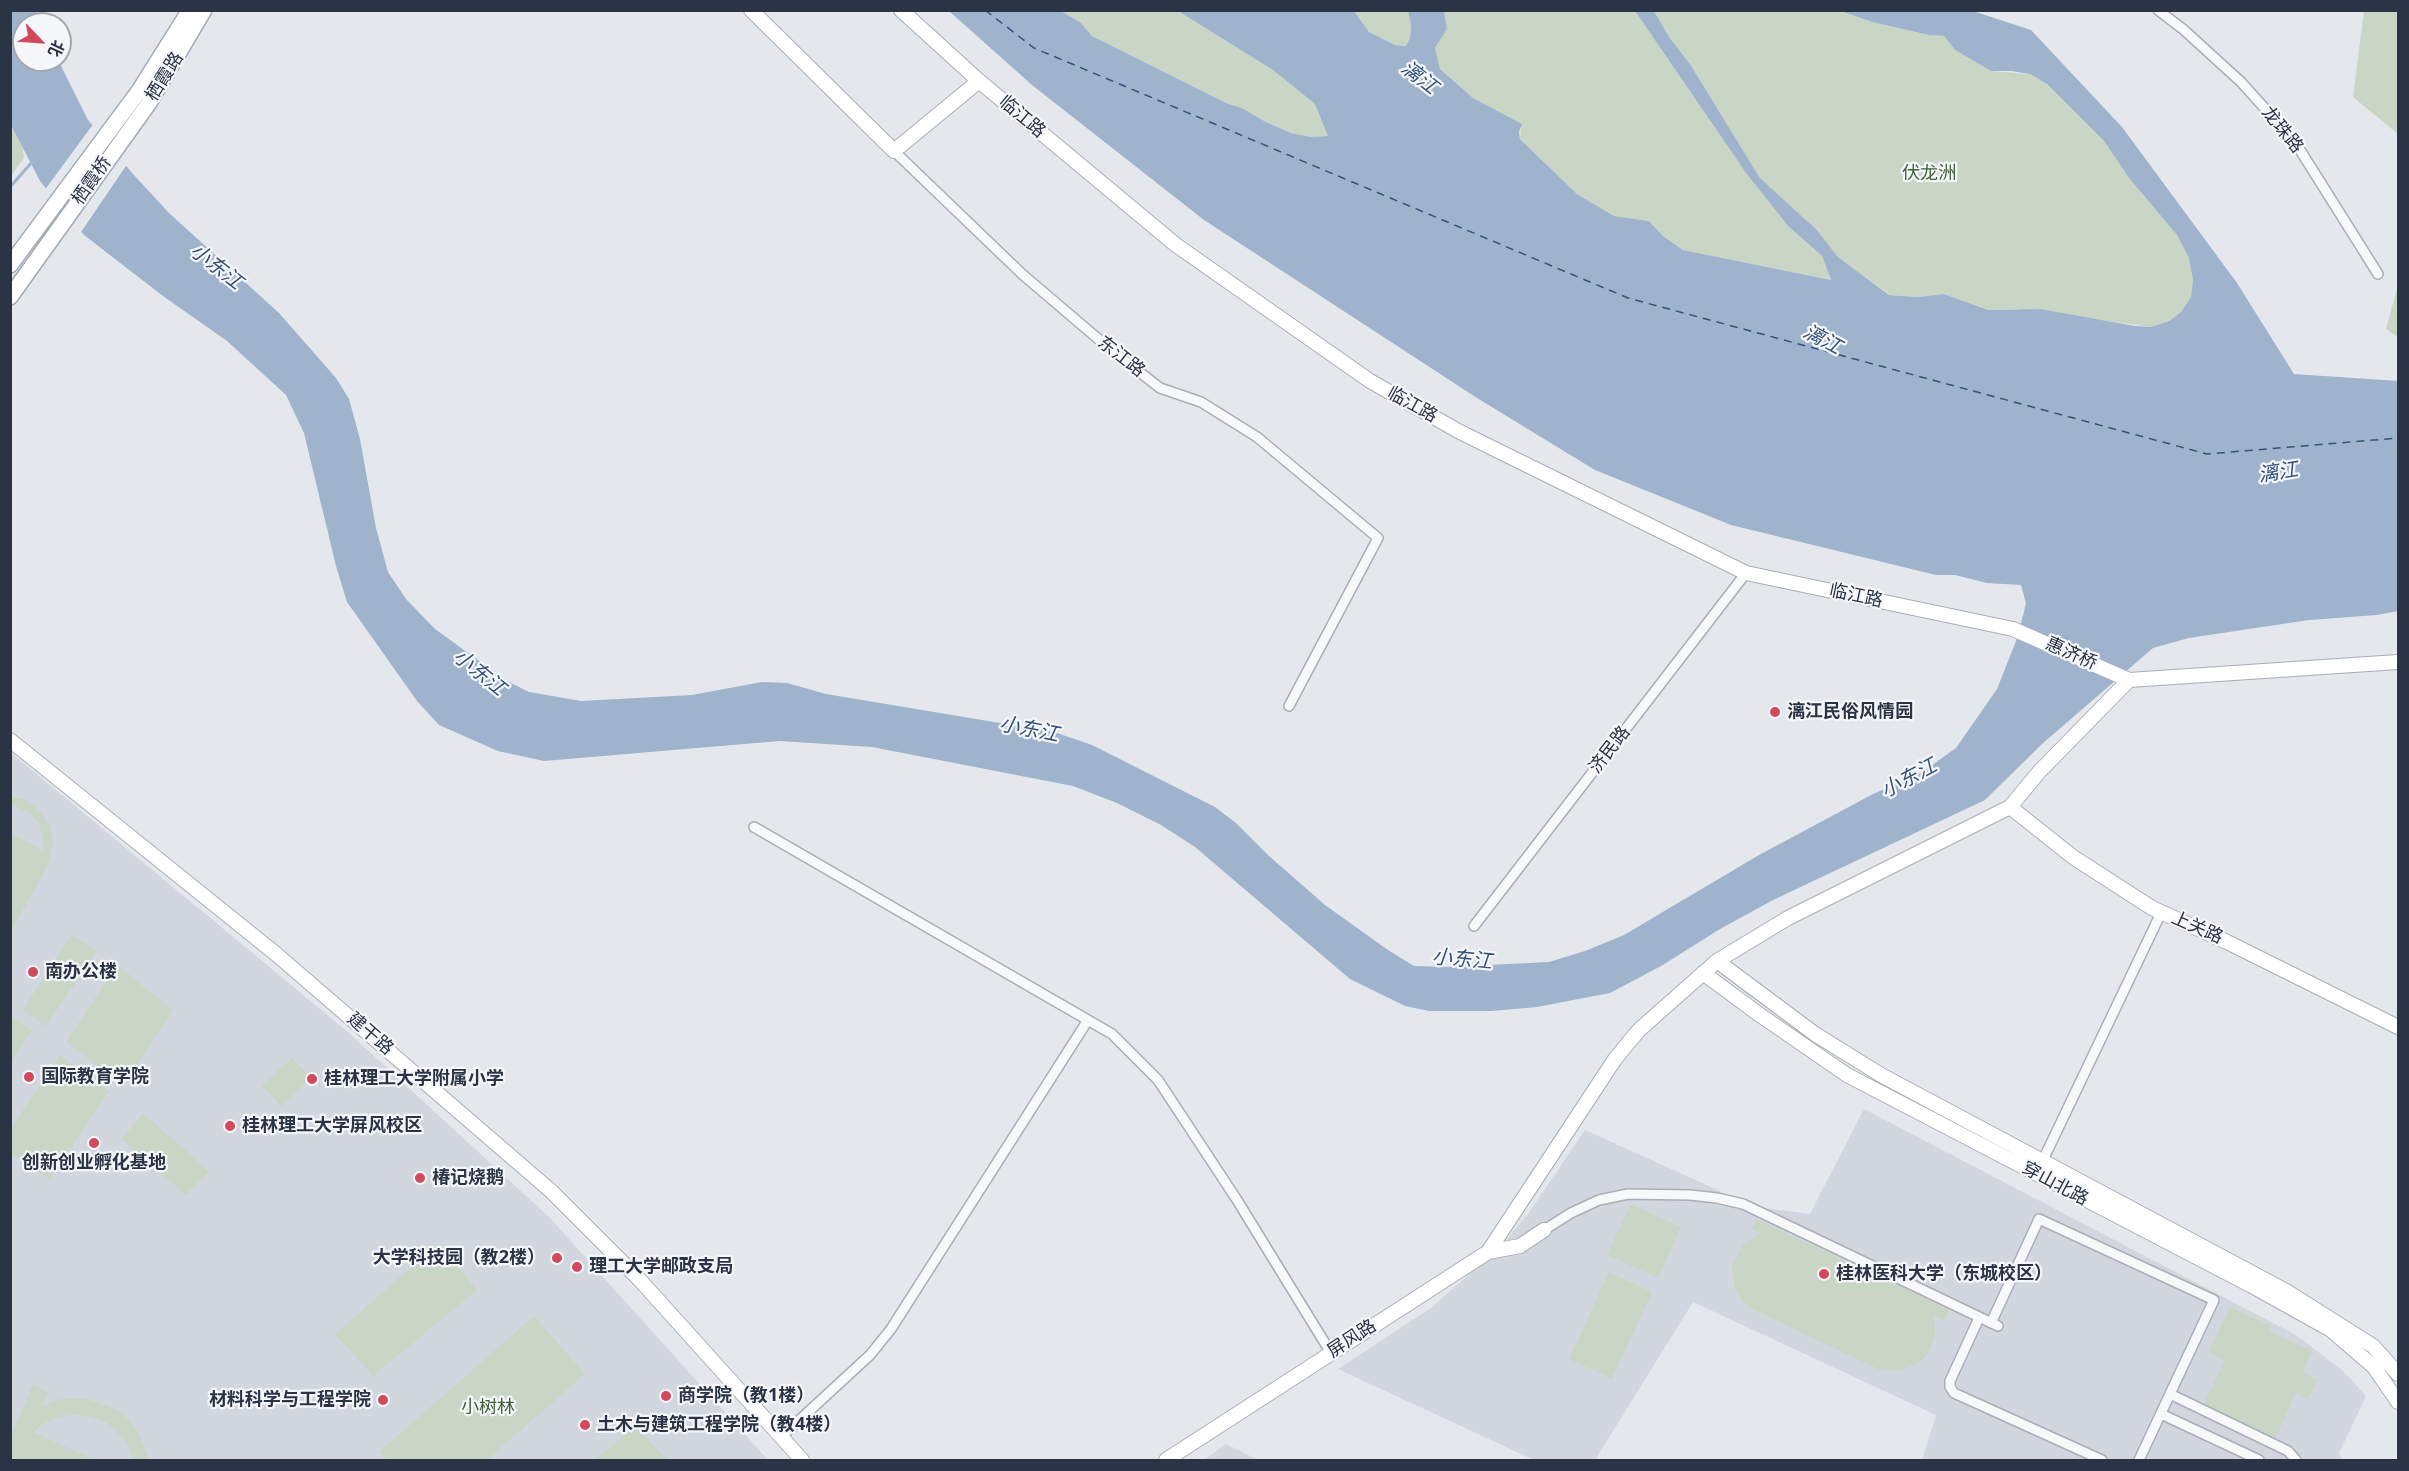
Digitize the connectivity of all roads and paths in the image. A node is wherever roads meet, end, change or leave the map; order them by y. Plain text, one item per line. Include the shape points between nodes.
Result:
1 (190, 10) edge
2 (204, 10) edge
3 (751, 10) edge
4 (901, 10) edge
5 (2158, 10) edge
6 (979, 81) junction
7 (115, 135) junction
8 (894, 151) junction
9 (10, 265) edge
10 (2379, 274) dead end
11 (10, 297) edge
12 (1746, 573) junction
13 (2013, 629) joint
14 (2398, 662) edge
15 (2129, 680) junction
16 (1289, 706) dead end
17 (10, 740) edge
18 (2010, 807) junction
19 (754, 827) dead end
20 (2161, 913) junction
21 (1474, 926) dead end
22 (1717, 961) junction
23 (1703, 973) junction
24 (1088, 1020) junction
25 (2398, 1028) edge
26 (2043, 1160) junction
27 (1544, 1230) joint
28 (1488, 1252) junction
29 (1979, 1318) junction
30 (1331, 1353) junction
31 (2398, 1374) edge
32 (2170, 1394) junction
33 (2398, 1402) edge
34 (2161, 1414) junction
35 (781, 1437) junction
36 (802, 1461) edge
37 (1166, 1461) edge
38 (2102, 1461) edge
39 (2139, 1461) edge
40 (2259, 1461) edge
41 (2296, 1461) edge

1 - 7 main road, 栖霞路
2 - 7 main road, 栖霞路 via 167,76
3 - 8 street, 东江路
4 - 6 street, 临江路
5 - 10 street, 龙珠路 via 2241,82 2295,142
6 - 8 street
6 - 12 street, 临江路 via 1176,245 1370,381 1460,432
7 - 9 main road, 栖霞桥 via 50,209
7 - 11 main road, 栖霞桥 via 63,223
8 - 16 street, 东江路 via 1022,274 1110,349 1160,388 1201,402 1257,437 1378,538
12 - 13 street, 临江路
12 - 21 street, 济民路
13 - 15 street, 惠济桥
14 - 15 street
15 - 18 street
17 - 35 street, 建干路 via 276,954 551,1191 639,1279
18 - 20 street, 上关路 via 2073,857
18 - 22 street via 1788,918
19 - 24 street
20 - 25 street, 上关路
20 - 26 street
22 - 23 street
22 - 26 street, 穿山北路 via 1815,1034 1881,1075
23 - 28 street via 1639,1030 1615,1059
23 - 33 street, 穿山北路 via 1847,1075 2331,1330 2374,1367
24 - 30 street via 1112,1034 1158,1080
24 - 35 street via 891,1329 870,1355
26 - 31 street, 穿山北路 via 2286,1291 2373,1346
27 - 28 street, 屏风路 via 1520,1246
27 - 29 street via 1599,1200 1628,1194 1717,1198 1743,1204
28 - 30 street, 屏风路
29 - 32 street via 1994,1324 2039,1219 2214,1300
29 - 38 street via 1950,1381 1954,1393
30 - 37 street, 屏风路
32 - 34 street
32 - 41 street via 2288,1451
34 - 39 street
34 - 40 street
35 - 36 street, 建干路

